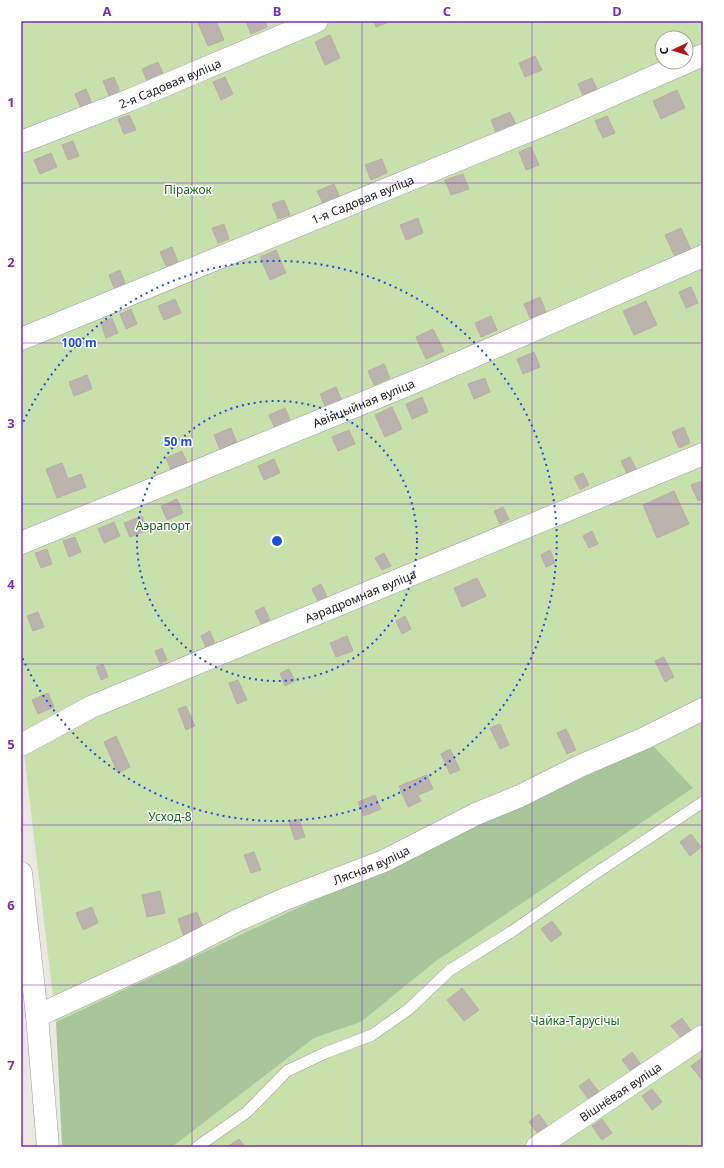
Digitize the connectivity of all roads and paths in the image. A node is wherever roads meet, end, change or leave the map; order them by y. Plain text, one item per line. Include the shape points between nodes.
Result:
1 (317, 21) edge
2 (703, 55) edge
3 (21, 142) edge
4 (703, 256) edge
5 (21, 339) edge
6 (703, 454) edge
7 (21, 543) edge
8 (703, 709) edge
9 (21, 745) edge
10 (703, 802) edge
11 (21, 887) edge
12 (37, 1016) junction
13 (703, 1036) edge
14 (48, 1147) edge
15 (197, 1147) edge
16 (537, 1147) edge

1 - 3 street, 2-я Садовая вуліца via 130,100
2 - 5 street, 1-я Садовая вуліца via 553,121
4 - 7 street, Авіяцыйная вуліца via 424,378
6 - 9 street, Аэрадромная вуліца via 91,707
8 - 12 street, Лясная вуліца via 520,796 476,814 384,861 278,902
10 - 15 lane via 511,932 450,970 410,1009 372,1035 287,1071 247,1112
11 - 12 street
12 - 14 street
13 - 16 street, Вішнёвая вуліца

